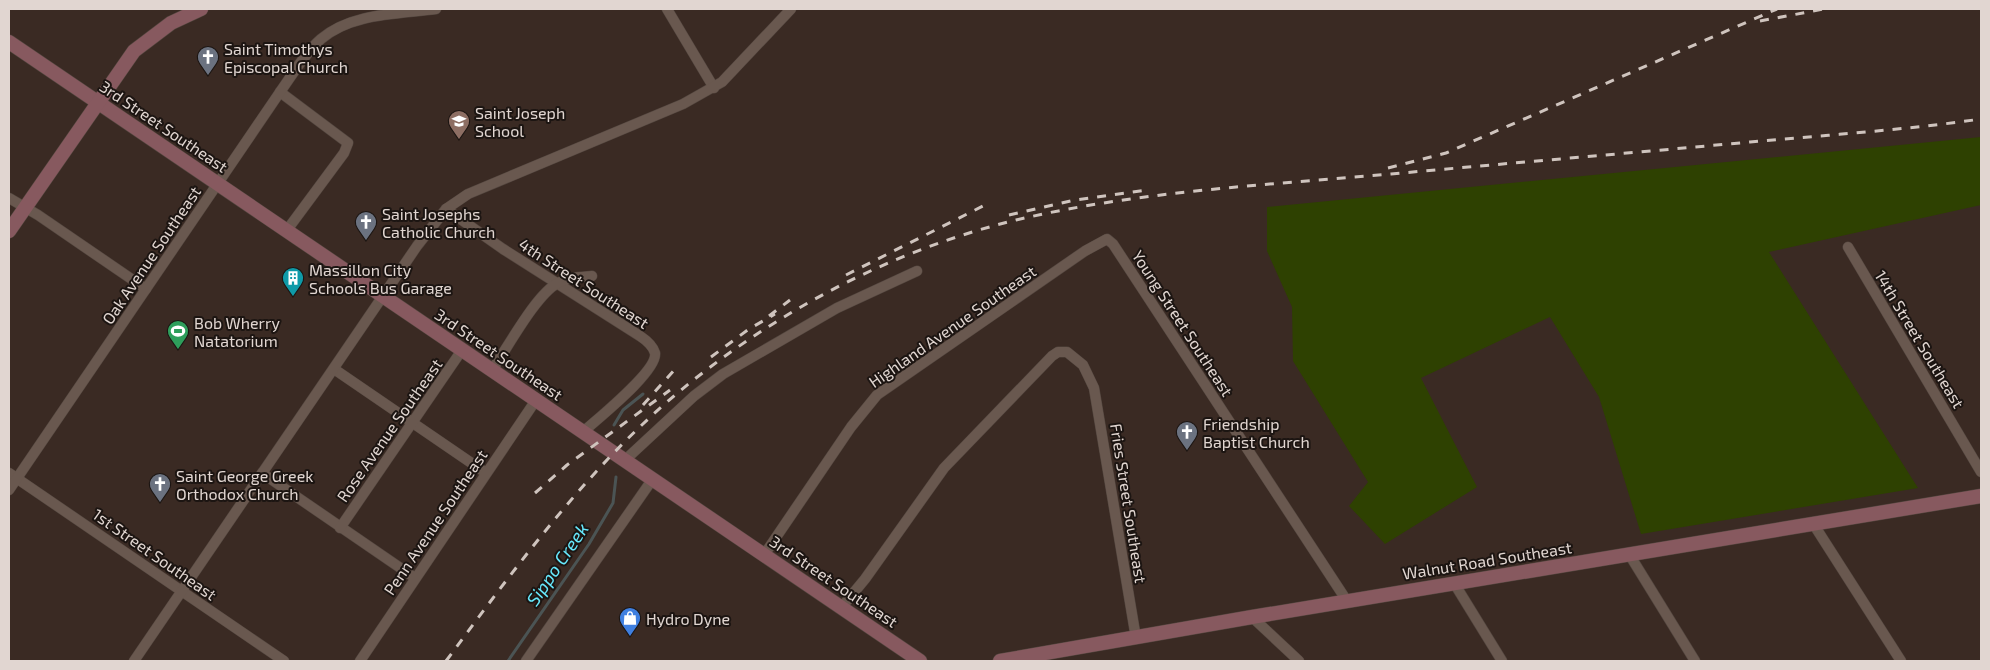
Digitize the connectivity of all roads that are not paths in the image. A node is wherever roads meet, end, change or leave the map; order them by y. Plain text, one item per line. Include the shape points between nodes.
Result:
1 (201, 9) edge
2 (436, 9) edge
3 (667, 9) edge
4 (791, 9) edge
5 (9, 42) edge
6 (714, 88) junction
7 (280, 92) junction
8 (97, 102) junction
9 (217, 184) junction
10 (9, 198) edge
11 (24, 207) junction
12 (446, 209) junction
13 (287, 230) junction
14 (9, 231) edge
15 (1107, 239) joint
16 (1848, 247) dead end
17 (917, 271) dead end
18 (592, 276) dead end
19 (556, 283) junction
20 (146, 289) junction
21 (384, 297) junction
22 (462, 350) junction
23 (334, 369) junction
24 (492, 370) junction
25 (536, 400) junction
26 (412, 422) junction
27 (583, 432) junction
28 (624, 461) junction
29 (1981, 472) edge
30 (262, 473) junction
31 (486, 473) junction
32 (13, 476) edge
33 (652, 480) junction
34 (9, 490) edge
35 (1981, 496) edge
36 (1814, 524) junction
37 (340, 528) junction
38 (1629, 554) junction
39 (764, 555) junction
40 (415, 578) junction
41 (1454, 583) junction
42 (182, 591) junction
43 (1347, 601) junction
44 (841, 608) junction
45 (1252, 617) junction
46 (1136, 638) junction
47 (134, 661) edge
48 (284, 661) edge
49 (360, 661) edge
50 (526, 661) edge
51 (920, 661) edge
52 (1000, 661) edge
53 (1299, 661) edge
54 (1502, 661) edge
55 (1695, 661) edge
56 (1901, 661) edge

1 - 8 street via 170,23 140,45
2 - 7 street, Oak Avenue Southeast via 359,20 331,31 307,55
3 - 6 street
4 - 6 street
5 - 8 street, 3rd Street Southeast
6 - 12 street via 468,194
7 - 9 street, Oak Avenue Southeast
7 - 13 street via 348,143
8 - 9 street, 3rd Street Southeast
8 - 11 street
9 - 13 street, 3rd Street Southeast
9 - 20 street, Oak Avenue Southeast
10 - 11 street
11 - 14 street
11 - 20 street
12 - 19 street, 4th Street Southeast
12 - 21 street
13 - 21 street, 3rd Street Southeast
15 - 39 street, Highland Avenue Southeast via 877,395 851,427
15 - 43 street, Young Street Southeast
16 - 29 street, 14th Street Southeast
17 - 28 street via 837,308 723,374 694,396
18 - 19 street
19 - 24 street via 542,296
19 - 27 street, 4th Street Southeast via 640,336 654,351 653,362 641,380
20 - 32 street, Oak Avenue Southeast
21 - 22 street, 3rd Street Southeast
21 - 23 street
22 - 24 street, 3rd Street Southeast
22 - 26 street, Rose Avenue Southeast
23 - 26 street
23 - 30 street
24 - 25 street, 3rd Street Southeast
25 - 27 street, 3rd Street Southeast
25 - 31 street, Penn Avenue Southeast
26 - 31 street
26 - 37 street, Rose Avenue Southeast
27 - 28 street, 3rd Street Southeast
28 - 33 street, 3rd Street Southeast
30 - 37 street
30 - 42 street
31 - 40 street, Penn Avenue Southeast
32 - 34 street, Oak Avenue Southeast
32 - 42 street, 1st Street Southeast
33 - 39 street, 3rd Street Southeast
33 - 50 street
35 - 36 street, Walnut Road Southeast
36 - 38 street, Walnut Road Southeast
36 - 56 street
37 - 40 street
38 - 41 street, Walnut Road Southeast
38 - 55 street
39 - 44 street, 3rd Street Southeast
40 - 49 street, Penn Avenue Southeast
41 - 43 street, Walnut Road Southeast
41 - 54 street
42 - 47 street
42 - 48 street, 1st Street Southeast
43 - 45 street, Walnut Road Southeast
44 - 46 street, Fries Street Southeast via 944,468 1052,356 1062,351 1070,353 1083,365 1094,388
44 - 51 street, 3rd Street Southeast
45 - 46 street, Walnut Road Southeast
45 - 53 street
46 - 52 street, Walnut Road Southeast

